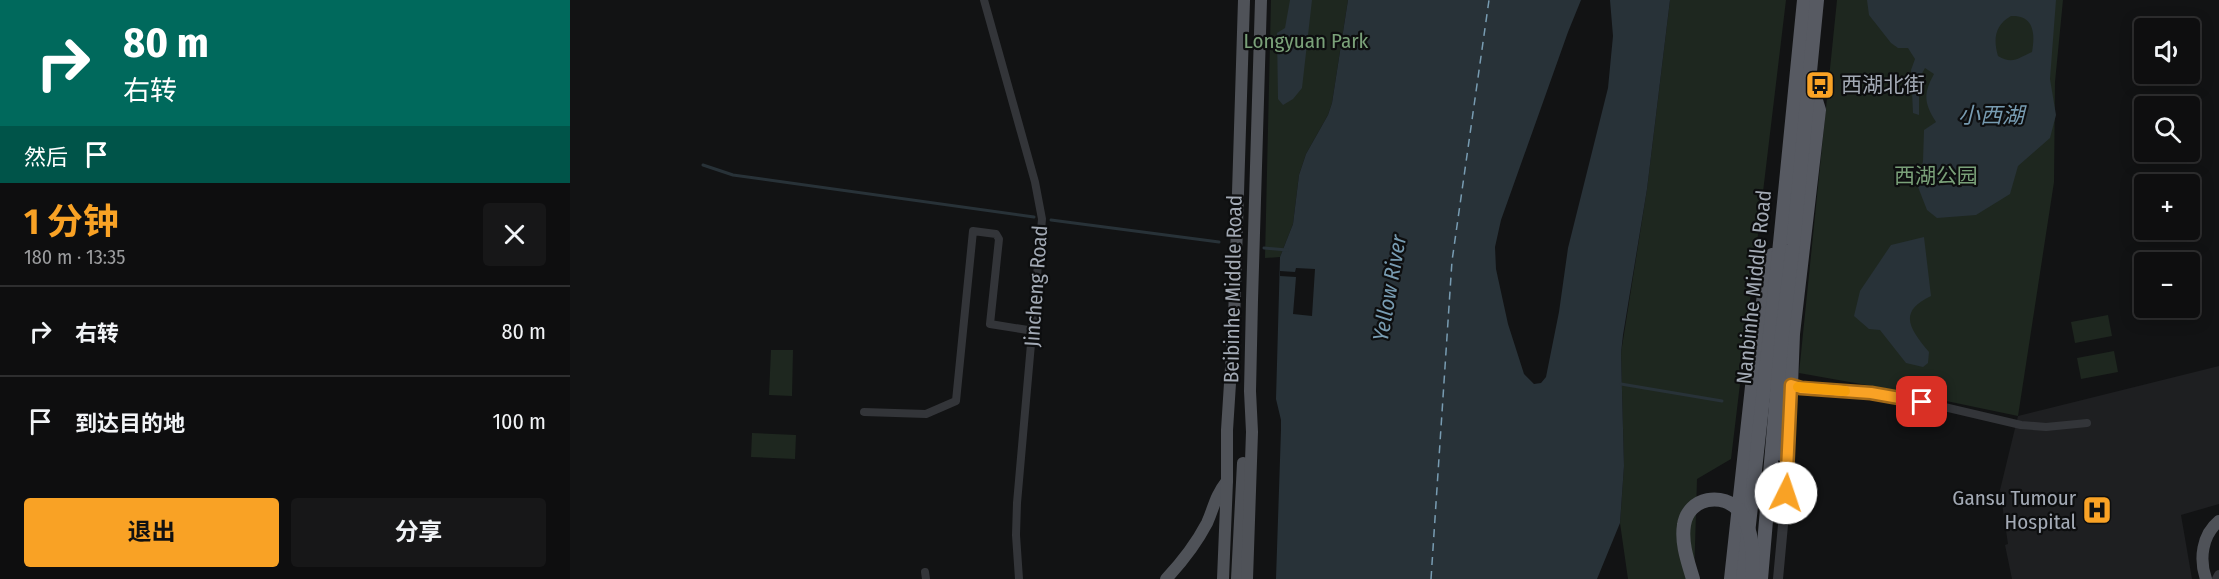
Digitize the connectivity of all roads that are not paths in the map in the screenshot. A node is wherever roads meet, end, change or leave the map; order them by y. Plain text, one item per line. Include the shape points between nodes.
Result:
1 (984, 0) edge
2 (1244, 0) edge
3 (1261, 0) edge
4 (1804, 0) edge
5 (1817, 0) edge
6 (1809, 76) junction
7 (1780, 243) junction
8 (1034, 331) junction
9 (1791, 385) junction
10 (1250, 391) junction
11 (864, 412) dead end
12 (2087, 423) dead end
13 (1227, 481) junction
14 (2219, 522) edge
15 (2219, 575) edge
16 (1018, 579) edge
17 (1166, 579) edge
18 (1224, 579) edge
19 (1237, 579) edge
20 (1247, 579) edge
21 (1693, 579) edge
22 (1731, 579) edge
23 (1743, 579) edge
24 (1753, 579) edge
25 (1761, 579) edge
26 (1768, 579) edge
27 (1778, 579) edge
28 (2206, 579) edge
29 (2217, 579) edge

1 - 8 street, Jincheng Road via 1041,213
2 - 13 main road, Beibinhe Middle Road
3 - 10 main road, Beibinhe Middle Road
4 - 7 highway, Nanbinhe Middle Road
5 - 6 highway, Nanbinhe Middle Road
6 - 9 highway via 1819,110 1793,334
6 - 25 highway, Nanbinhe Middle Road
7 - 22 highway via 1769,259
7 - 23 highway, Nanbinhe Middle Road
8 - 11 street via 990,324 999,239 996,234 973,231 956,401 926,414
8 - 16 street, Jincheng Road via 1017,504
9 - 12 street via 1871,393 2021,425
9 - 26 highway
9 - 27 street
10 - 19 main road via 1244,432
10 - 20 main road, Beibinhe Middle Road
13 - 17 main road via 1217,494 1197,542
13 - 18 main road, Beibinhe Middle Road
14 - 28 main road via 2211,528 2203,548 2201,567
15 - 29 street
21 - 24 highway, bridge via 1685,551 1684,523 1698,503 1722,499 1741,514 1753,548

